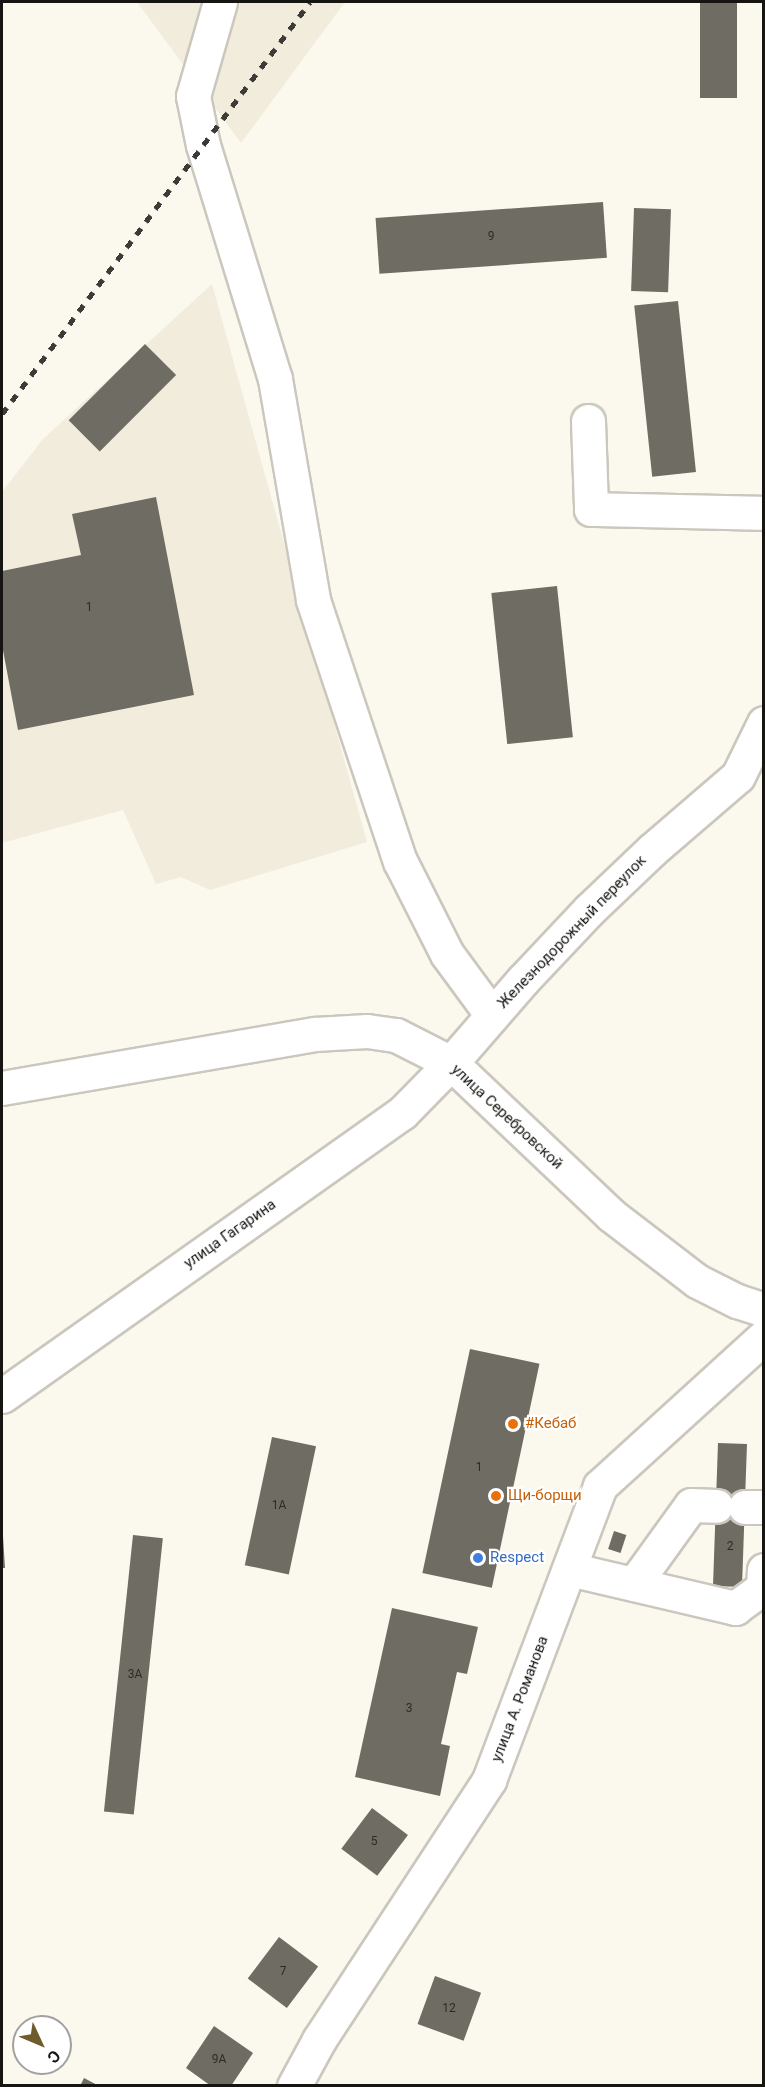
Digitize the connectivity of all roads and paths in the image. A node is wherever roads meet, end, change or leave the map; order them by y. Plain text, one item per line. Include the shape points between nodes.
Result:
1 (220, 2) edge
2 (588, 421) dead end
3 (764, 513) edge
4 (764, 723) edge
5 (492, 1015) junction
6 (451, 1064) junction
7 (2, 1088) edge
8 (764, 1310) edge
9 (764, 1337) edge
10 (2, 1396) edge
11 (742, 1507) edge
12 (569, 1569) junction
13 (764, 1570) edge
14 (634, 1584) junction
15 (294, 2085) edge

1 - 5 street via 193,96 203,145 275,379 313,600 400,861 447,954
2 - 3 street via 591,508
4 - 5 street, Железнодорожный переулок via 738,776 589,910
5 - 6 street, Железнодорожный переулок
6 - 7 street, улица Серебровской via 396,1035 367,1031 315,1034
6 - 8 street, улица Серебровской via 611,1215 697,1281
6 - 10 street, улица Гагарина via 402,1113
9 - 12 street, улица А. Романова via 600,1486
11 - 14 street via 691,1505
12 - 14 street
12 - 15 street, улица А. Романова via 489,1780 319,2040
13 - 14 street via 763,1588 735,1608

